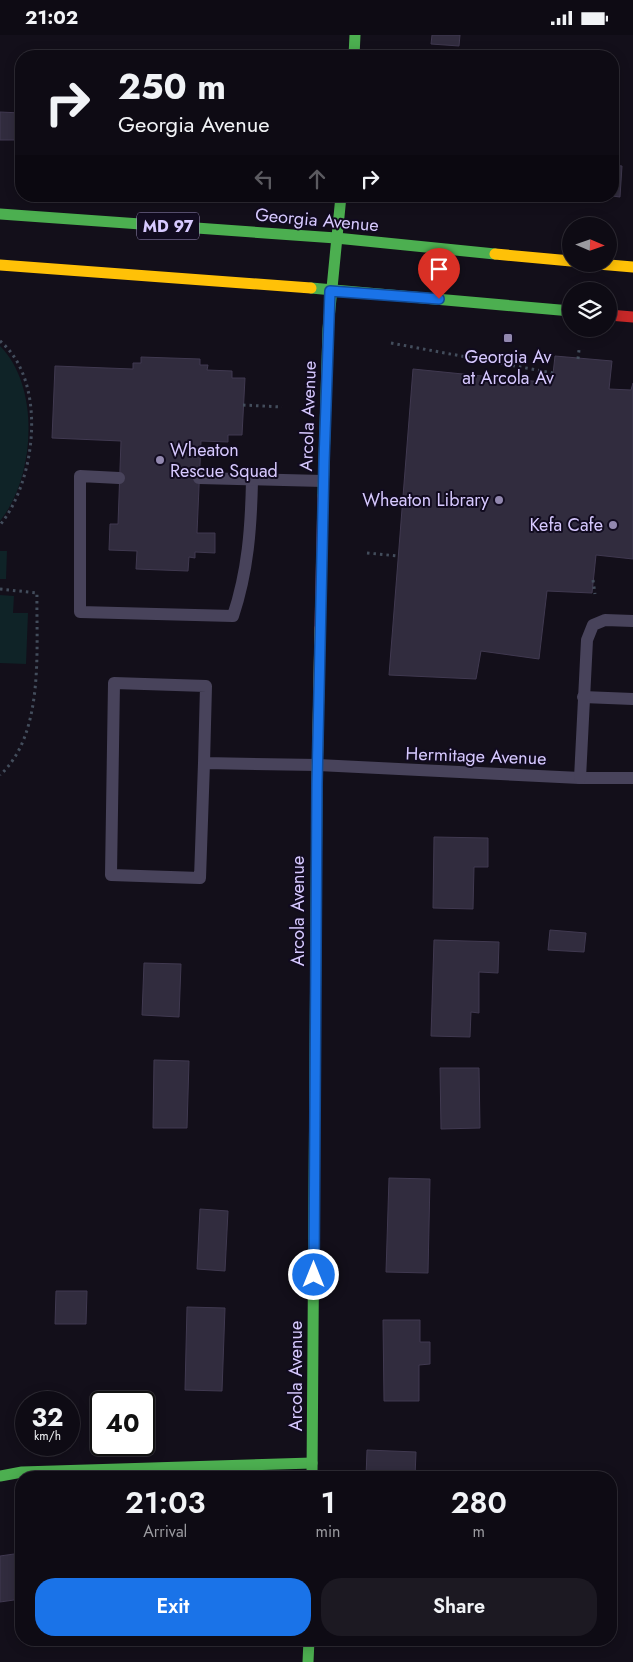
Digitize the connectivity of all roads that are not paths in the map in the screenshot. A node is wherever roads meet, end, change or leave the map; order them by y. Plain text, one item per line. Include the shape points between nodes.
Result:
1 (355, 35) edge
2 (354, 50) edge
3 (341, 202) edge
4 (0, 214) edge
5 (336, 238) junction
6 (562, 260) edge
7 (0, 265) edge
8 (618, 266) edge
9 (633, 267) edge
10 (330, 291) junction
11 (562, 310) edge
12 (617, 316) edge
13 (633, 317) edge
14 (119, 478) dead end
15 (199, 478) dead end
16 (252, 481) junction
17 (323, 481) junction
18 (633, 621) edge
19 (583, 697) junction
20 (633, 699) edge
21 (204, 763) junction
22 (318, 765) junction
23 (580, 778) junction
24 (633, 778) edge
25 (312, 1463) junction
26 (54, 1471) edge
27 (312, 1471) edge
28 (15, 1473) edge
29 (0, 1476) edge
30 (308, 1646) edge
31 (308, 1662) edge

1 - 2 street
3 - 5 street, Arcola Avenue
4 - 5 street, Georgia Avenue / MD 97
5 - 6 street, Georgia Avenue / MD 97
5 - 10 street, Arcola Avenue
7 - 10 street
8 - 9 street
10 - 11 street
10 - 17 street, Arcola Avenue
12 - 13 street
14 - 16 lane via 80,476 80,612 233,615 248,557
15 - 16 lane
16 - 17 lane
17 - 22 street, Arcola Avenue
18 - 19 lane via 605,620 593,625 588,640
19 - 20 lane
19 - 23 lane
21 - 21 lane via 200,878 111,875 114,683 206,686
21 - 22 lane, Hermitage Avenue
22 - 23 lane, Hermitage Avenue
22 - 25 street, Arcola Avenue
23 - 24 lane, Hermitage Avenue
25 - 26 street
25 - 27 street, Arcola Avenue
28 - 29 street
30 - 31 street

